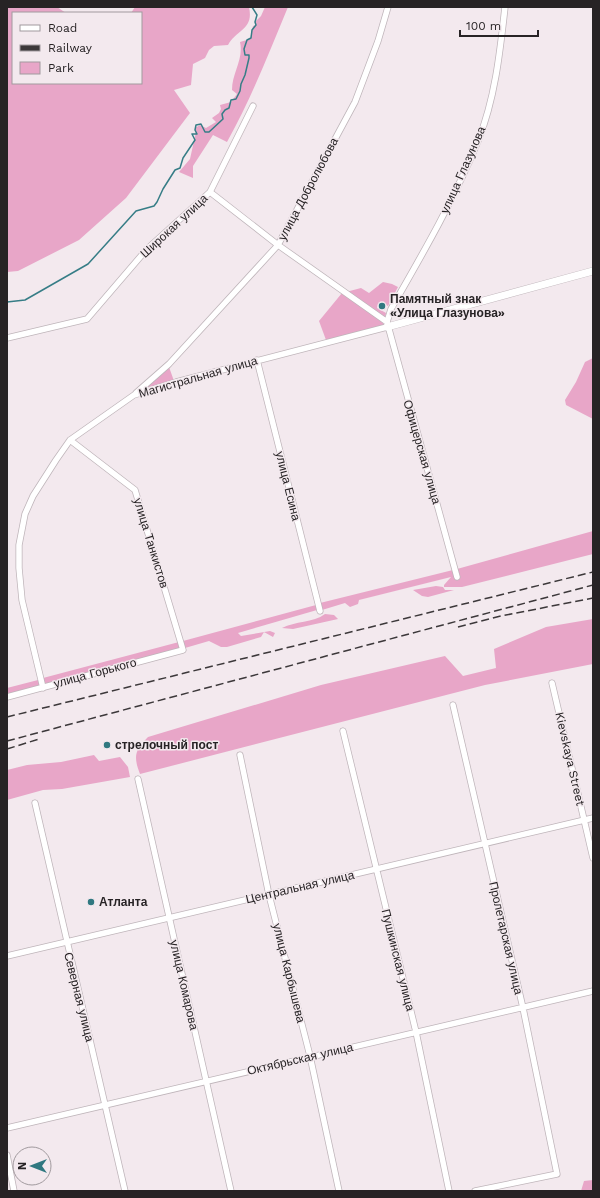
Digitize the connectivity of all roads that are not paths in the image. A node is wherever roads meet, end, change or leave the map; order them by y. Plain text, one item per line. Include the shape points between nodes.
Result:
1 (388, 7) edge
2 (506, 7) edge
3 (254, 106) dead end
4 (210, 192) junction
5 (278, 245) junction
6 (593, 271) edge
7 (387, 324) junction
8 (7, 338) edge
9 (257, 360) junction
10 (134, 395) junction
11 (70, 440) junction
12 (457, 577) dead end
13 (320, 612) dead end
14 (183, 650) joint
15 (552, 683) dead end
16 (42, 688) junction
17 (7, 697) edge
18 (453, 705) dead end
19 (343, 731) dead end
20 (240, 755) dead end
21 (138, 779) dead end
22 (35, 803) dead end
23 (593, 818) edge
24 (584, 821) junction
25 (484, 845) junction
26 (593, 858) edge
27 (375, 869) junction
28 (269, 895) junction
29 (168, 917) junction
30 (66, 941) junction
31 (7, 956) edge
32 (593, 991) edge
33 (523, 1008) junction
34 (416, 1032) junction
35 (310, 1056) junction
36 (206, 1081) junction
37 (105, 1104) junction
38 (7, 1128) edge
39 (7, 1155) edge
40 (14, 1191) edge
41 (125, 1191) edge
42 (231, 1191) edge
43 (339, 1191) edge
44 (449, 1191) edge
45 (475, 1191) edge

1 - 5 street, улица Добролюбова via 355,102
2 - 7 street, улица Глазунова via 500,54 487,114 478,141 443,216 391,310
3 - 4 street
4 - 5 street, Широкая улица
4 - 8 street, Широкая улица via 147,249 87,319
5 - 7 street, Широкая улица
5 - 10 street, улица Добролюбова via 169,364
6 - 7 street, Магистральная улица
7 - 9 street, Магистральная улица
7 - 12 street, Офицерская улица
9 - 10 street, Магистральная улица
9 - 13 street, улица Есина
10 - 11 street, Магистральная улица
11 - 14 street, улица Танкистов via 135,490
11 - 16 street, Магистральная улица via 33,496 19,545 22,600
14 - 16 street, улица Горького
15 - 24 street, Kievskaya Street
16 - 17 street, улица Горького
18 - 25 street, Пролетарская улица
19 - 27 street, Пушкинская улица
20 - 28 street, улица Карбышева
21 - 29 street, улица Комарова
22 - 30 street, Северная улица
23 - 24 street, Центральная улица
24 - 25 street, Центральная улица
24 - 26 street, Kievskaya Street
25 - 27 street, Центральная улица
25 - 33 street, Пролетарская улица
27 - 28 street, Центральная улица
27 - 34 street, Пушкинская улица
28 - 29 street, Центральная улица
28 - 35 street, улица Карбышева
29 - 30 street, Центральная улица
29 - 36 street, улица Комарова
30 - 31 street, Центральная улица
30 - 37 street, Северная улица
32 - 33 street, Октябрьская улица
33 - 34 street, Октябрьская улица
33 - 45 street, Пролетарская улица via 557,1174
34 - 35 street, Октябрьская улица
34 - 44 street, Пушкинская улица
35 - 36 street, Октябрьская улица
35 - 43 street, улица Карбышева
36 - 37 street, Октябрьская улица
36 - 42 street, улица Комарова
37 - 38 street, Октябрьская улица
37 - 41 street, Северная улица
39 - 40 street

